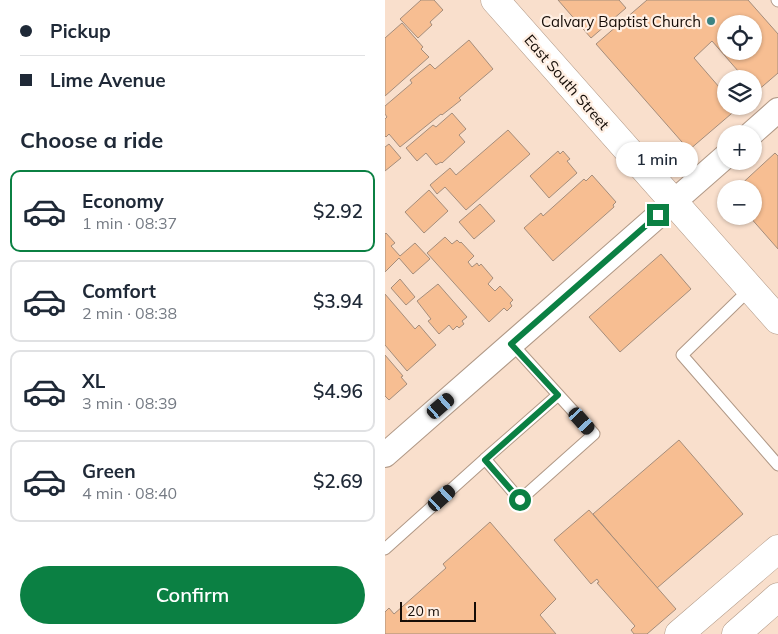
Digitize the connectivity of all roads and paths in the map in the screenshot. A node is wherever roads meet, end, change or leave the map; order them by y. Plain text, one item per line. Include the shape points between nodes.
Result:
1 (495, 0) edge
2 (778, 110) edge
3 (761, 125) edge
4 (717, 164) edge
5 (673, 202) junction
6 (750, 289) junction
7 (778, 320) edge
8 (511, 344) junction
9 (558, 395) junction
10 (385, 455) edge
11 (485, 460) junction
12 (778, 465) edge
13 (385, 549) edge
14 (778, 549) edge
15 (778, 597) edge
16 (679, 634) edge
17 (736, 634) edge

1 - 5 main road, East South Street
2 - 3 street
4 - 5 street
5 - 6 main road, East South Street
5 - 8 street
6 - 7 main road, East South Street
6 - 12 lane via 682,355
8 - 9 lane
8 - 10 street
9 - 11 lane
9 - 11 lane via 594,434 520,500
11 - 13 lane
14 - 16 main road
15 - 17 main road

